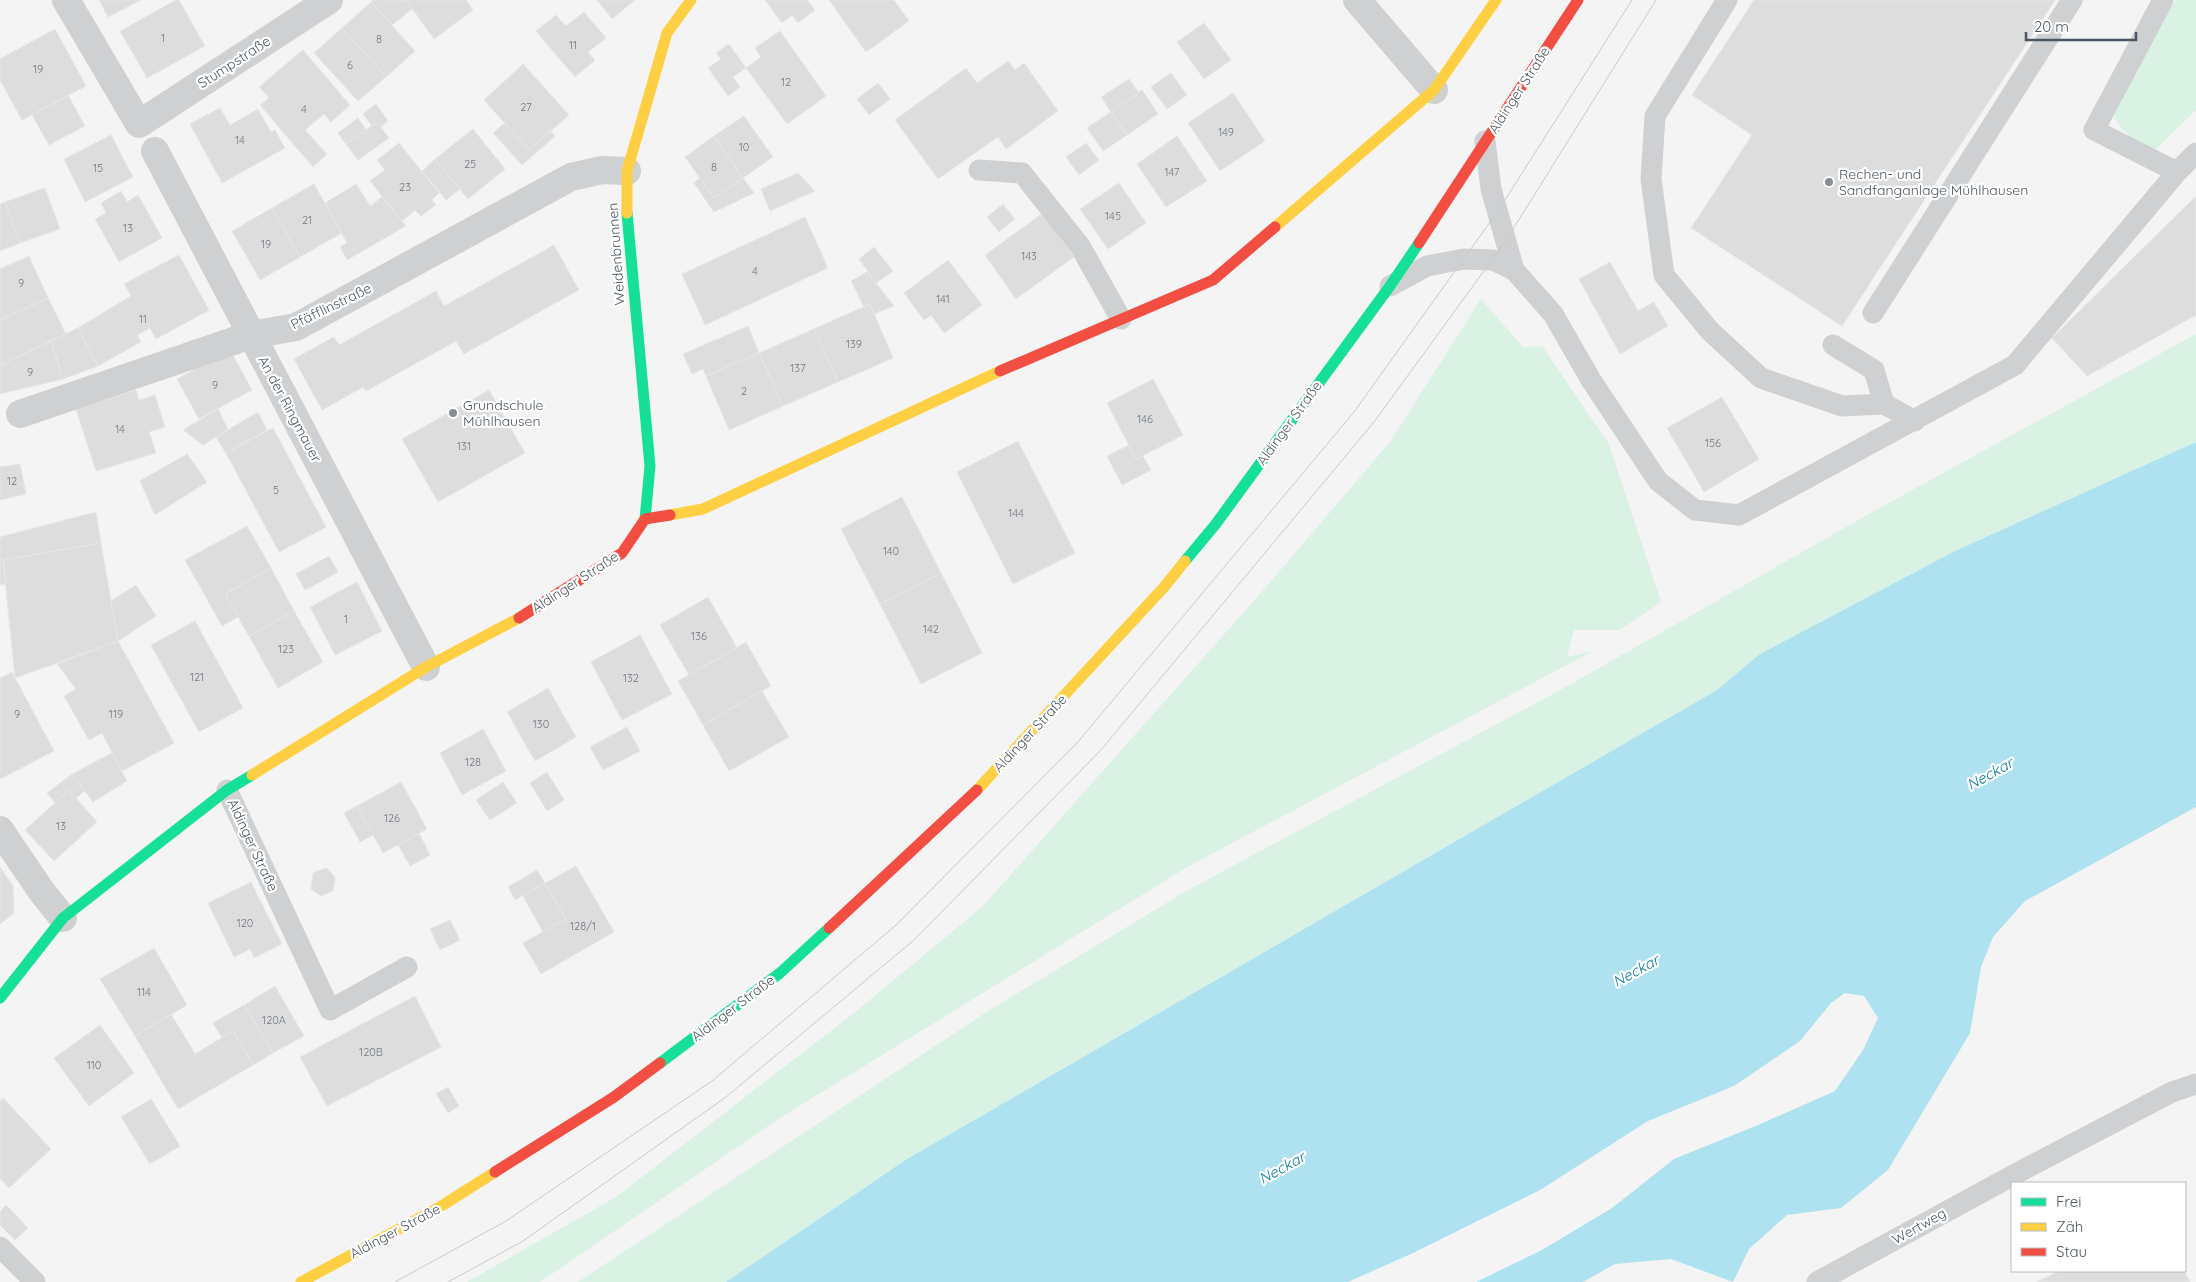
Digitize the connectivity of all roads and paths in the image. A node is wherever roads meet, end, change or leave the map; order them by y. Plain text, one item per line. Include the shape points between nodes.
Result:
1 (66, 0) edge
2 (328, 0) edge
3 (691, 0) edge
4 (1357, 0) edge
5 (1496, 0) edge
6 (1578, 0) edge
7 (1727, 0) edge
8 (2072, 0) edge
9 (2163, 0) edge
10 (1434, 90) junction
11 (1485, 141) junction
12 (155, 151) dead end
13 (2196, 153) edge
14 (979, 170) dead end
15 (627, 171) junction
16 (2177, 172) junction
17 (1514, 270) junction
18 (1390, 286) junction
19 (1873, 313) dead end
20 (1121, 319) junction
21 (252, 335) junction
22 (1834, 345) dead end
23 (1884, 404) junction
24 (20, 414) dead end
25 (1916, 421) junction
26 (645, 519) junction
27 (426, 667) junction
28 (227, 790) junction
29 (0, 830) edge
30 (63, 918) junction
31 (407, 967) dead end
32 (0, 998) edge
33 (2196, 1084) edge
34 (0, 1247) edge
35 (35, 1282) edge
36 (301, 1282) edge
37 (1817, 1282) edge

1 - 2 street, Stumpstraße via 139,124
3 - 15 street, Weidenbrunnen via 667,33
4 - 10 street
5 - 10 street
6 - 11 street, Aldinger Straße
7 - 23 lane via 1655,116 1651,180 1664,275 1710,331 1761,378 1842,406
8 - 19 lane
9 - 16 lane via 2094,130
10 - 20 street via 1213,280
11 - 17 lane via 1491,189
11 - 18 street, Aldinger Straße
12 - 21 street, An der Ringmauer
13 - 16 lane
14 - 20 lane via 1022,173 1080,246
15 - 21 street, Pfäfflinstraße via 602,170 570,177 296,327
15 - 26 street, Weidenbrunnen via 627,226 650,466
16 - 25 lane via 2015,365
17 - 18 lane via 1493,260 1464,260 1427,266
17 - 25 lane via 1553,314 1591,380 1658,481 1695,510 1739,515
18 - 36 street, Aldinger Straße via 1215,524 1165,586 975,793 787,966 614,1096 444,1205
20 - 26 street via 1000,371 703,509
21 - 24 street, Pfäfflinstraße
21 - 27 street, An der Ringmauer
22 - 23 lane via 1874,370
23 - 25 lane
26 - 27 street, Aldinger Straße via 622,553 517,619
27 - 28 street, Aldinger Straße
28 - 30 street, Aldinger Straße
28 - 31 lane, Aldinger Straße via 330,1010
29 - 30 street
30 - 32 street, Aldinger Straße
33 - 37 lane, Wertweg via 2172,1092
34 - 35 lane

